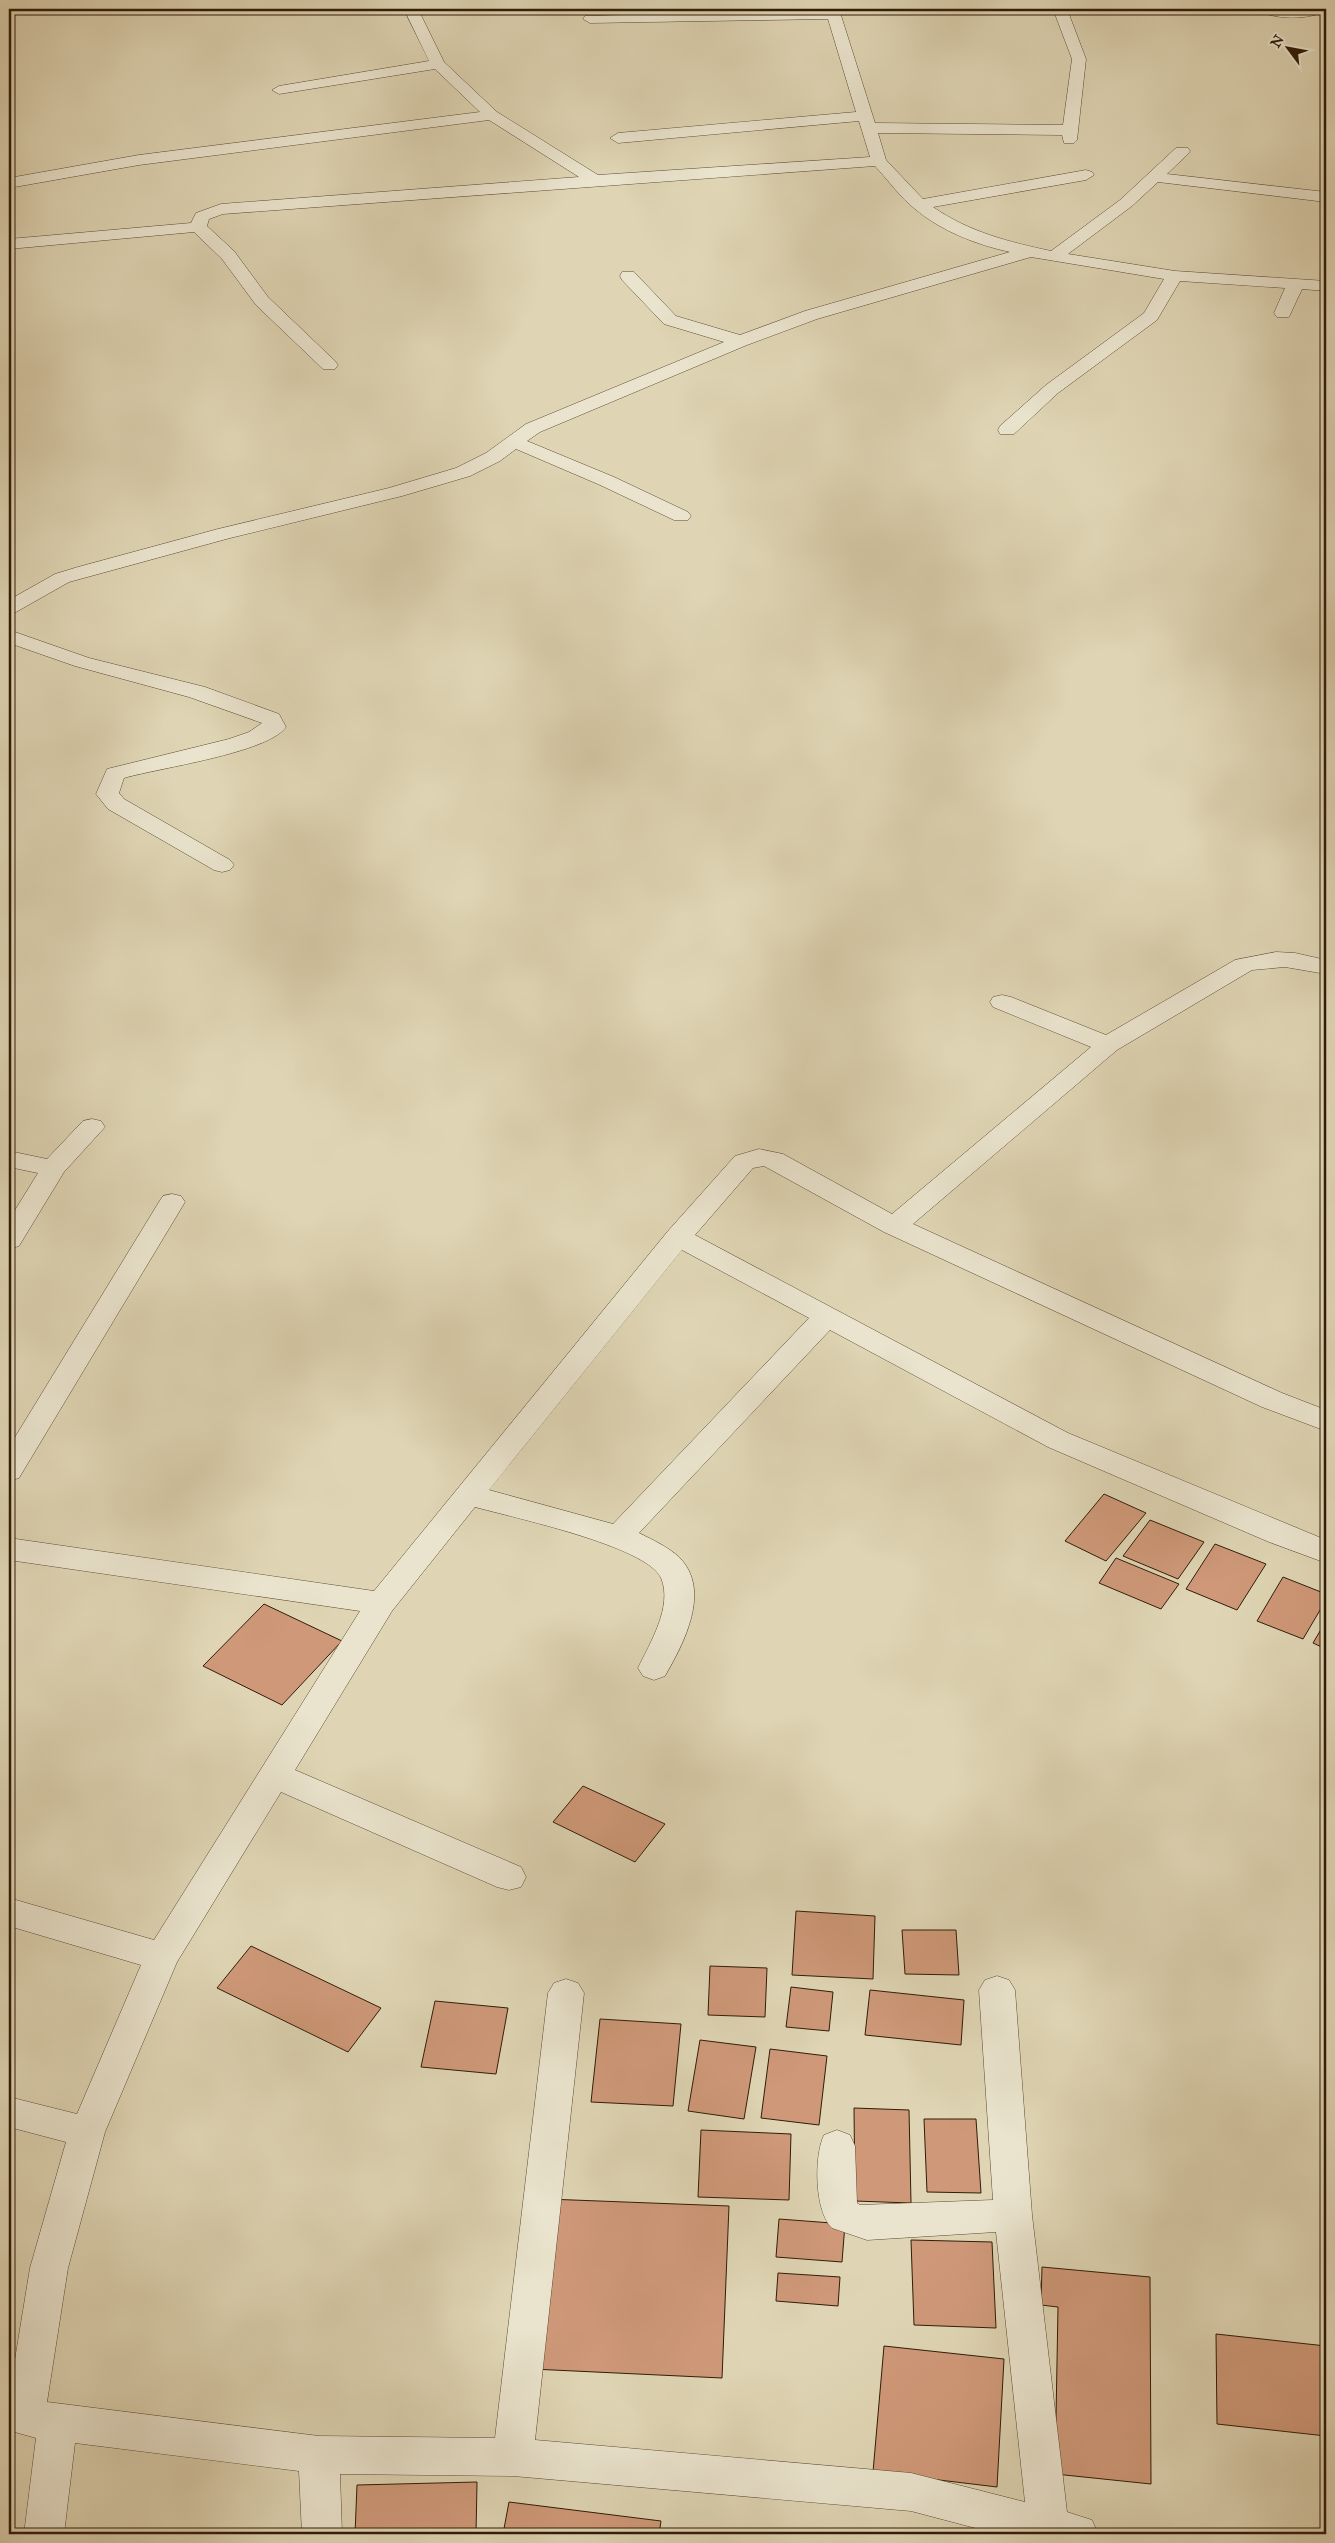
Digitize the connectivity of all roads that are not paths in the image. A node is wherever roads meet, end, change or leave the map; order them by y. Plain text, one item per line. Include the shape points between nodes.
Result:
1 (18, 9) edge
2 (411, 9) edge
3 (1060, 9) edge
4 (1265, 9) edge
5 (1318, 9) edge
6 (9, 12) edge
7 (833, 12) edge
8 (590, 19) dead end
9 (438, 64) junction
10 (279, 90) dead end
11 (492, 115) junction
12 (866, 122) junction
13 (618, 138) dead end
14 (1182, 151) dead end
15 (879, 161) junction
16 (1086, 174) dead end
17 (1153, 176) junction
18 (595, 180) junction
19 (9, 183) edge
20 (1326, 197) edge
21 (919, 205) junction
22 (198, 226) junction
23 (9, 244) edge
24 (1028, 252) junction
25 (1054, 257) junction
26 (628, 276) dead end
27 (1175, 276) junction
28 (1295, 285) junction
29 (1326, 286) edge
30 (1283, 313) dead end
31 (741, 341) junction
32 (329, 365) dead end
33 (1007, 430) dead end
34 (514, 442) junction
35 (681, 516) dead end
36 (9, 608) edge
37 (9, 636) edge
38 (222, 865) dead end
39 (1326, 966) edge
40 (1002, 1002) dead end
41 (1108, 1045) junction
42 (92, 1127) dead end
43 (9, 1159) edge
44 (51, 1170) junction
45 (172, 1202) dead end
46 (894, 1226) junction
47 (678, 1237) junction
48 (9, 1240) edge
49 (826, 1317) junction
50 (1326, 1421) edge
51 (9, 1471) edge
52 (468, 1495) junction
53 (619, 1536) junction
54 (9, 1550) edge
55 (1326, 1552) edge
56 (381, 1603) junction
57 (654, 1668) dead end
58 (274, 1775) junction
59 (509, 1877) dead end
60 (9, 1912) edge
61 (162, 1957) junction
62 (997, 1990) dead end
63 (566, 1994) dead end
64 (9, 2112) edge
65 (86, 2132) junction
66 (838, 2146) dead end
67 (1013, 2215) junction
68 (31, 2419) edge
69 (319, 2455) junction
70 (513, 2456) junction
71 (1058, 2532) edge
72 (44, 2534) edge
73 (322, 2534) edge

1 - 6 street
2 - 9 street
3 - 12 street via 1079,59 1070,135
4 - 5 street via 1302,13
7 - 8 street
7 - 12 street
9 - 10 street
9 - 11 street
11 - 18 street
11 - 19 street via 140,160
12 - 13 street
12 - 15 street
14 - 17 street
15 - 18 street
15 - 21 street
16 - 21 street
17 - 20 street
17 - 25 street via 1126,203
18 - 22 street via 221,209 202,216
21 - 24 street via 945,223 975,237
22 - 23 street
22 - 32 street via 228,255 262,301
24 - 25 street
24 - 31 street via 811,315
25 - 27 street
26 - 31 street via 670,320
27 - 28 street
27 - 33 street via 1151,316 1052,389
28 - 29 street
28 - 30 street
31 - 34 street via 533,428
34 - 35 street
34 - 36 street via 463,472 85,571 62,578
37 - 38 street via 82,662 198,692 271,718 275,727 256,738 116,774 107,794 116,804
39 - 41 street via 1267,958 1244,965
40 - 41 street
41 - 46 street
42 - 44 street
43 - 44 street
44 - 48 street via 51,1175
45 - 51 street
46 - 47 street via 763,1156 744,1162
46 - 50 street via 1272,1400
47 - 49 street
47 - 52 street
49 - 53 street
49 - 55 street via 1058,1440
52 - 53 street
52 - 56 street
53 - 57 street via 671,1567 680,1584 676,1620
54 - 56 street
56 - 58 street
58 - 59 street
58 - 61 street
60 - 61 street
61 - 65 street
62 - 67 street
63 - 70 street
64 - 65 street
65 - 68 street via 49,2268
66 - 67 street via 838,2205 840,2212 853,2221 867,2224
67 - 71 street
68 - 69 street
68 - 72 street
69 - 70 street
69 - 73 street
70 - 71 street via 911,2492

